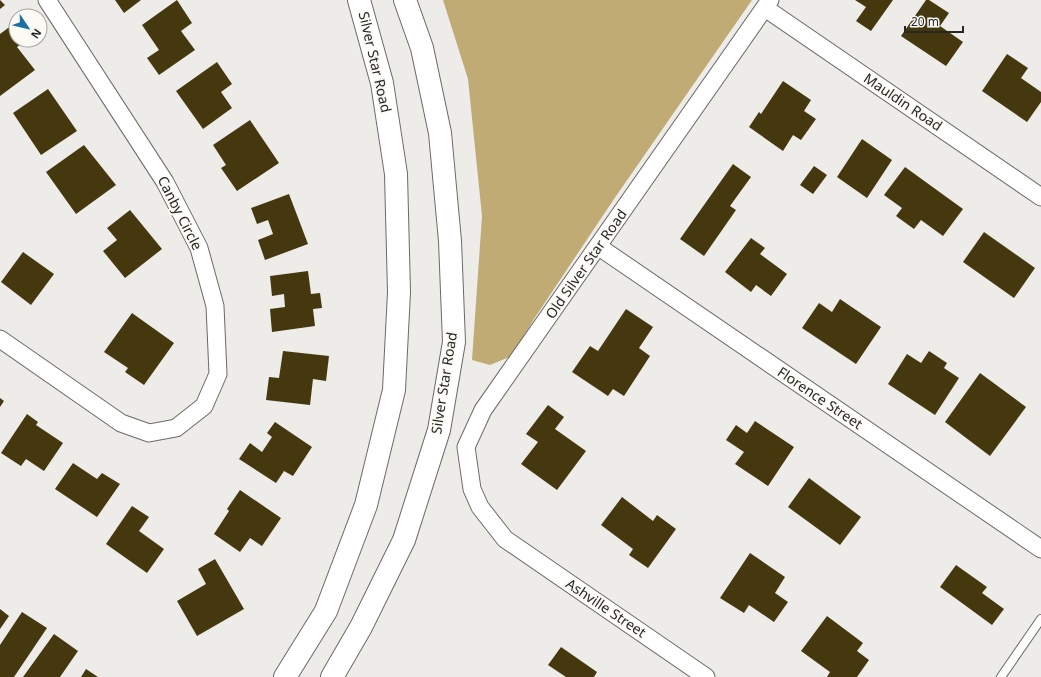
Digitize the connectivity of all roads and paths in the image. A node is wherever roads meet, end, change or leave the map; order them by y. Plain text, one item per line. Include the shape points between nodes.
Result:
1 (47, 0) edge
2 (359, 0) edge
3 (405, 0) edge
4 (768, 4) edge
5 (1041, 196) edge
6 (599, 247) junction
7 (0, 339) edge
8 (505, 540) joint
9 (1041, 549) edge
10 (1041, 619) edge
11 (284, 677) edge
12 (332, 677) edge
13 (706, 677) edge
14 (1001, 677) edge

1 - 7 street, Canby Circle via 165,182 199,248 215,306 218,374 204,406 176,428 149,433 121,423
2 - 11 main road, Silver Star Road via 382,83 396,174 399,292 394,390 364,512 326,611
3 - 12 main road, Silver Star Road via 422,48 440,133 450,241 454,342 439,430 404,540 361,627
4 - 5 street, Mauldin Road
4 - 6 street, Old Silver Star Road
6 - 8 street, Old Silver Star Road via 483,410 466,446 472,490 480,507
6 - 9 street, Florence Street
8 - 13 street, Ashville Street
10 - 14 lane

